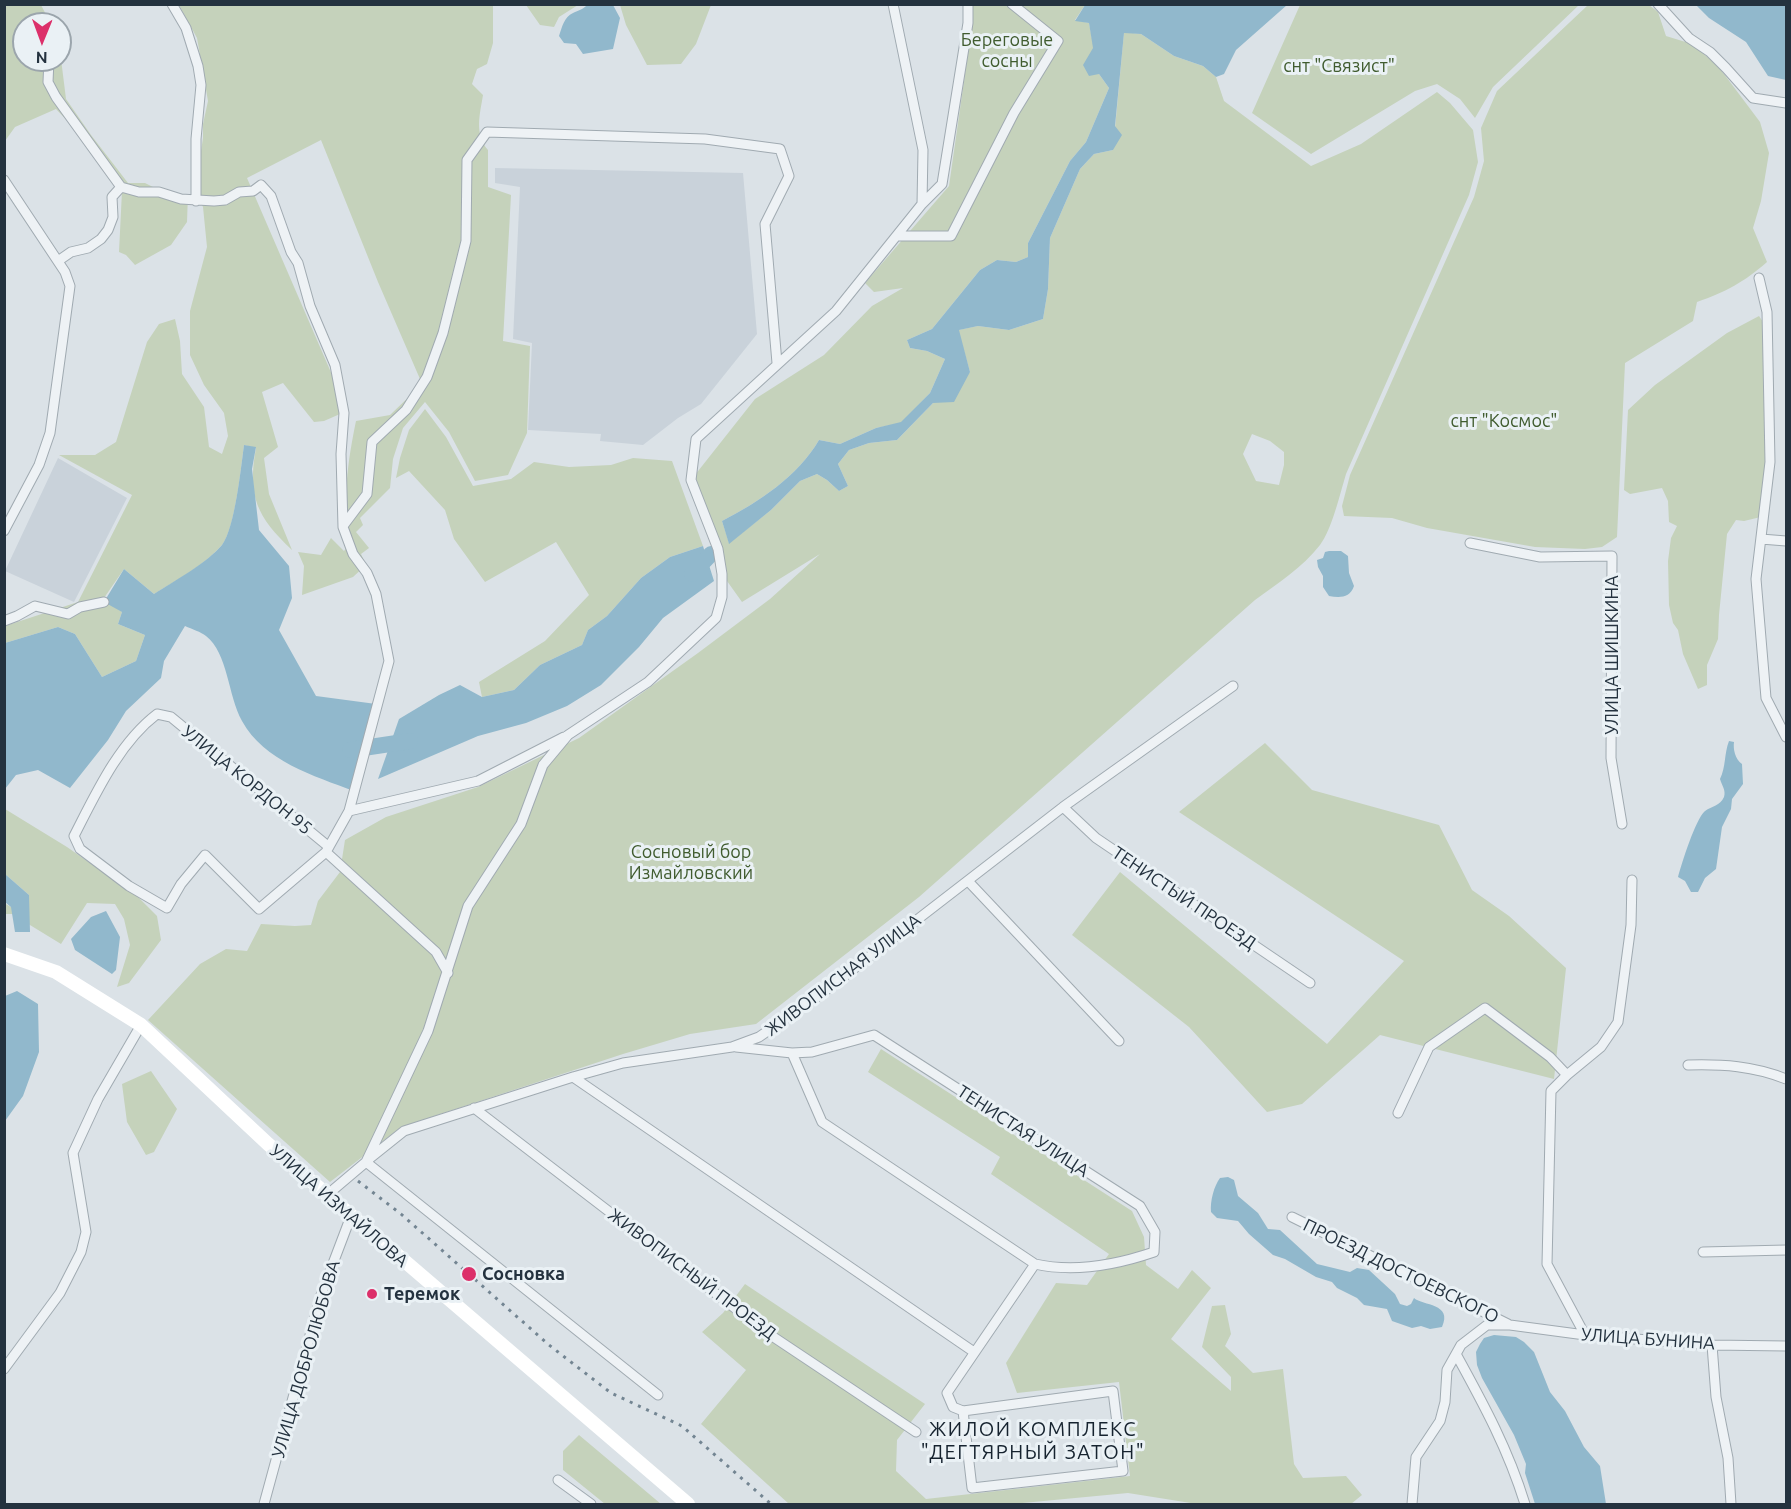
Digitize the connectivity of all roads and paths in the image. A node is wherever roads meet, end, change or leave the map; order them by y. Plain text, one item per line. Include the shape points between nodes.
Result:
1 (172, 4) edge
2 (893, 4) edge
3 (968, 4) edge
4 (1012, 4) edge
5 (1658, 4) edge
6 (48, 72) edge
7 (1786, 103) edge
8 (4, 180) edge
9 (121, 187) junction
10 (196, 201) junction
11 (922, 204) junction
12 (897, 236) junction
13 (58, 261) junction
14 (1760, 278) dead end
15 (777, 363) junction
16 (343, 527) junction
17 (4, 531) edge
18 (1761, 539) junction
19 (1786, 541) edge
20 (1470, 543) dead end
21 (104, 602) dead end
22 (4, 621) edge
23 (1233, 686) dead end
24 (568, 735) junction
25 (1786, 737) edge
26 (1063, 807) junction
27 (349, 811) junction
28 (1622, 824) dead end
29 (327, 849) junction
30 (968, 880) junction
31 (1632, 880) dead end
32 (4, 954) edge
33 (448, 973) junction
34 (1310, 982) dead end
35 (141, 1025) junction
36 (1119, 1041) dead end
37 (732, 1047) junction
38 (792, 1053) junction
39 (1688, 1065) dead end
40 (1567, 1075) junction
41 (573, 1077) junction
42 (1786, 1078) edge
43 (474, 1108) junction
44 (1398, 1113) dead end
45 (366, 1162) junction
46 (327, 1195) junction
47 (351, 1216) junction
48 (1292, 1217) dead end
49 (1786, 1250) edge
50 (1703, 1252) dead end
51 (1035, 1264) junction
52 (1510, 1325) junction
53 (1586, 1335) junction
54 (1712, 1345) junction
55 (1786, 1346) edge
56 (974, 1352) junction
57 (1456, 1354) junction
58 (4, 1369) edge
59 (658, 1395) dead end
60 (963, 1411) junction
61 (916, 1432) dead end
62 (558, 1480) dead end
63 (264, 1504) edge
64 (591, 1504) edge
65 (688, 1504) edge
66 (1412, 1504) edge
67 (1525, 1504) edge
68 (1731, 1504) edge

1 - 10 street via 186,28 201,85
2 - 11 street via 923,150
3 - 11 street via 942,184
4 - 12 street via 1058,41 1014,113 951,236
5 - 7 street via 1753,98
6 - 9 street via 48,82 56,97
8 - 13 street
9 - 10 street
9 - 13 street via 112,196 113,217 101,239
10 - 16 street, УЛИЦА КОРДОН 95 via 225,200 261,185 271,196 335,365 341,391
11 - 12 street
12 - 15 street via 836,311
13 - 17 street via 70,286 70,296 50,433 39,465
14 - 18 street via 1767,312 1770,462
15 - 16 street via 765,224 789,176 780,149 705,139 487,132 467,160 466,241 443,333 427,377 406,410 372,442 367,494
15 - 24 street via 696,439 691,480 718,549 722,574 722,597 716,618 648,682
16 - 27 street, УЛИЦА КОРДОН 95 via 352,554 367,573 376,594 388,661
18 - 19 street
18 - 25 street via 1756,579 1763,677 1766,698
20 - 28 street, УЛИЦА ШИШКИНА via 1540,557 1612,556 1611,758
21 - 22 street via 68,614 35,606
23 - 26 street, ЖИВОПИСНАЯ УЛИЦА
24 - 27 street via 478,781
24 - 33 street via 543,765 520,824 468,906
26 - 30 street, ЖИВОПИСНАЯ УЛИЦА
26 - 34 street, ТЕНИСТЫЙ ПРОЕЗД via 1096,838
27 - 29 street, УЛИЦА КОРДОН 95
29 - 29 street, УЛИЦА КОРДОН 95 via 171,717 157,714 140,728 119,758 74,836 80,849 129,886 167,908 206,855 259,909
29 - 33 street, УЛИЦА КОРДОН 95 via 436,952
30 - 36 street
30 - 37 street, ЖИВОПИСНАЯ УЛИЦА via 821,994 759,1037
31 - 40 street via 1631,925 1618,1022 1600,1047
32 - 35 main road, УЛИЦА ИЗМАЙЛОВА via 56,972
33 - 45 street via 428,1031
35 - 46 main road, УЛИЦА ИЗМАЙЛОВА
35 - 58 street via 98,1099 73,1153 86,1232 81,1252 60,1293
37 - 38 street, ТЕНИСТАЯ УЛИЦА
37 - 41 street, ЖИВОПИСНАЯ УЛИЦА via 623,1063
38 - 51 street via 822,1122
38 - 51 street, ТЕНИСТАЯ УЛИЦА via 812,1052 874,1035 1140,1206 1155,1232 1154,1252 1133,1259 1083,1269
39 - 42 street via 1722,1064
40 - 44 street via 1550,1057 1485,1008 1429,1047
40 - 53 street via 1551,1091 1547,1264
41 - 43 street, ЖИВОПИСНАЯ УЛИЦА
41 - 56 street
43 - 45 street, ЖИВОПИСНАЯ УЛИЦА via 404,1131
43 - 61 street, ЖИВОПИСНЫЙ ПРОЕЗД via 766,1332
45 - 46 street, ЖИВОПИСНАЯ УЛИЦА
45 - 59 street
46 - 47 main road, УЛИЦА ИЗМАЙЛОВА
47 - 63 street, УЛИЦА ДОБРОЛЮБОВА via 321,1295
47 - 65 main road, УЛИЦА ИЗМАЙЛОВА
48 - 52 street, ПРОЕЗД ДОСТОЕВСКОГО
49 - 50 street
51 - 56 street
52 - 53 street, УЛИЦА БУНИНА
52 - 57 street via 1487,1326 1461,1345
53 - 54 street, УЛИЦА БУНИНА
54 - 55 street, УЛИЦА БУНИНА
54 - 68 street
56 - 60 street via 947,1393 953,1407
57 - 66 street via 1448,1370 1440,1421 1416,1457
57 - 67 street via 1495,1425
60 - 60 street via 972,1488 1123,1471 1113,1391
62 - 64 street

